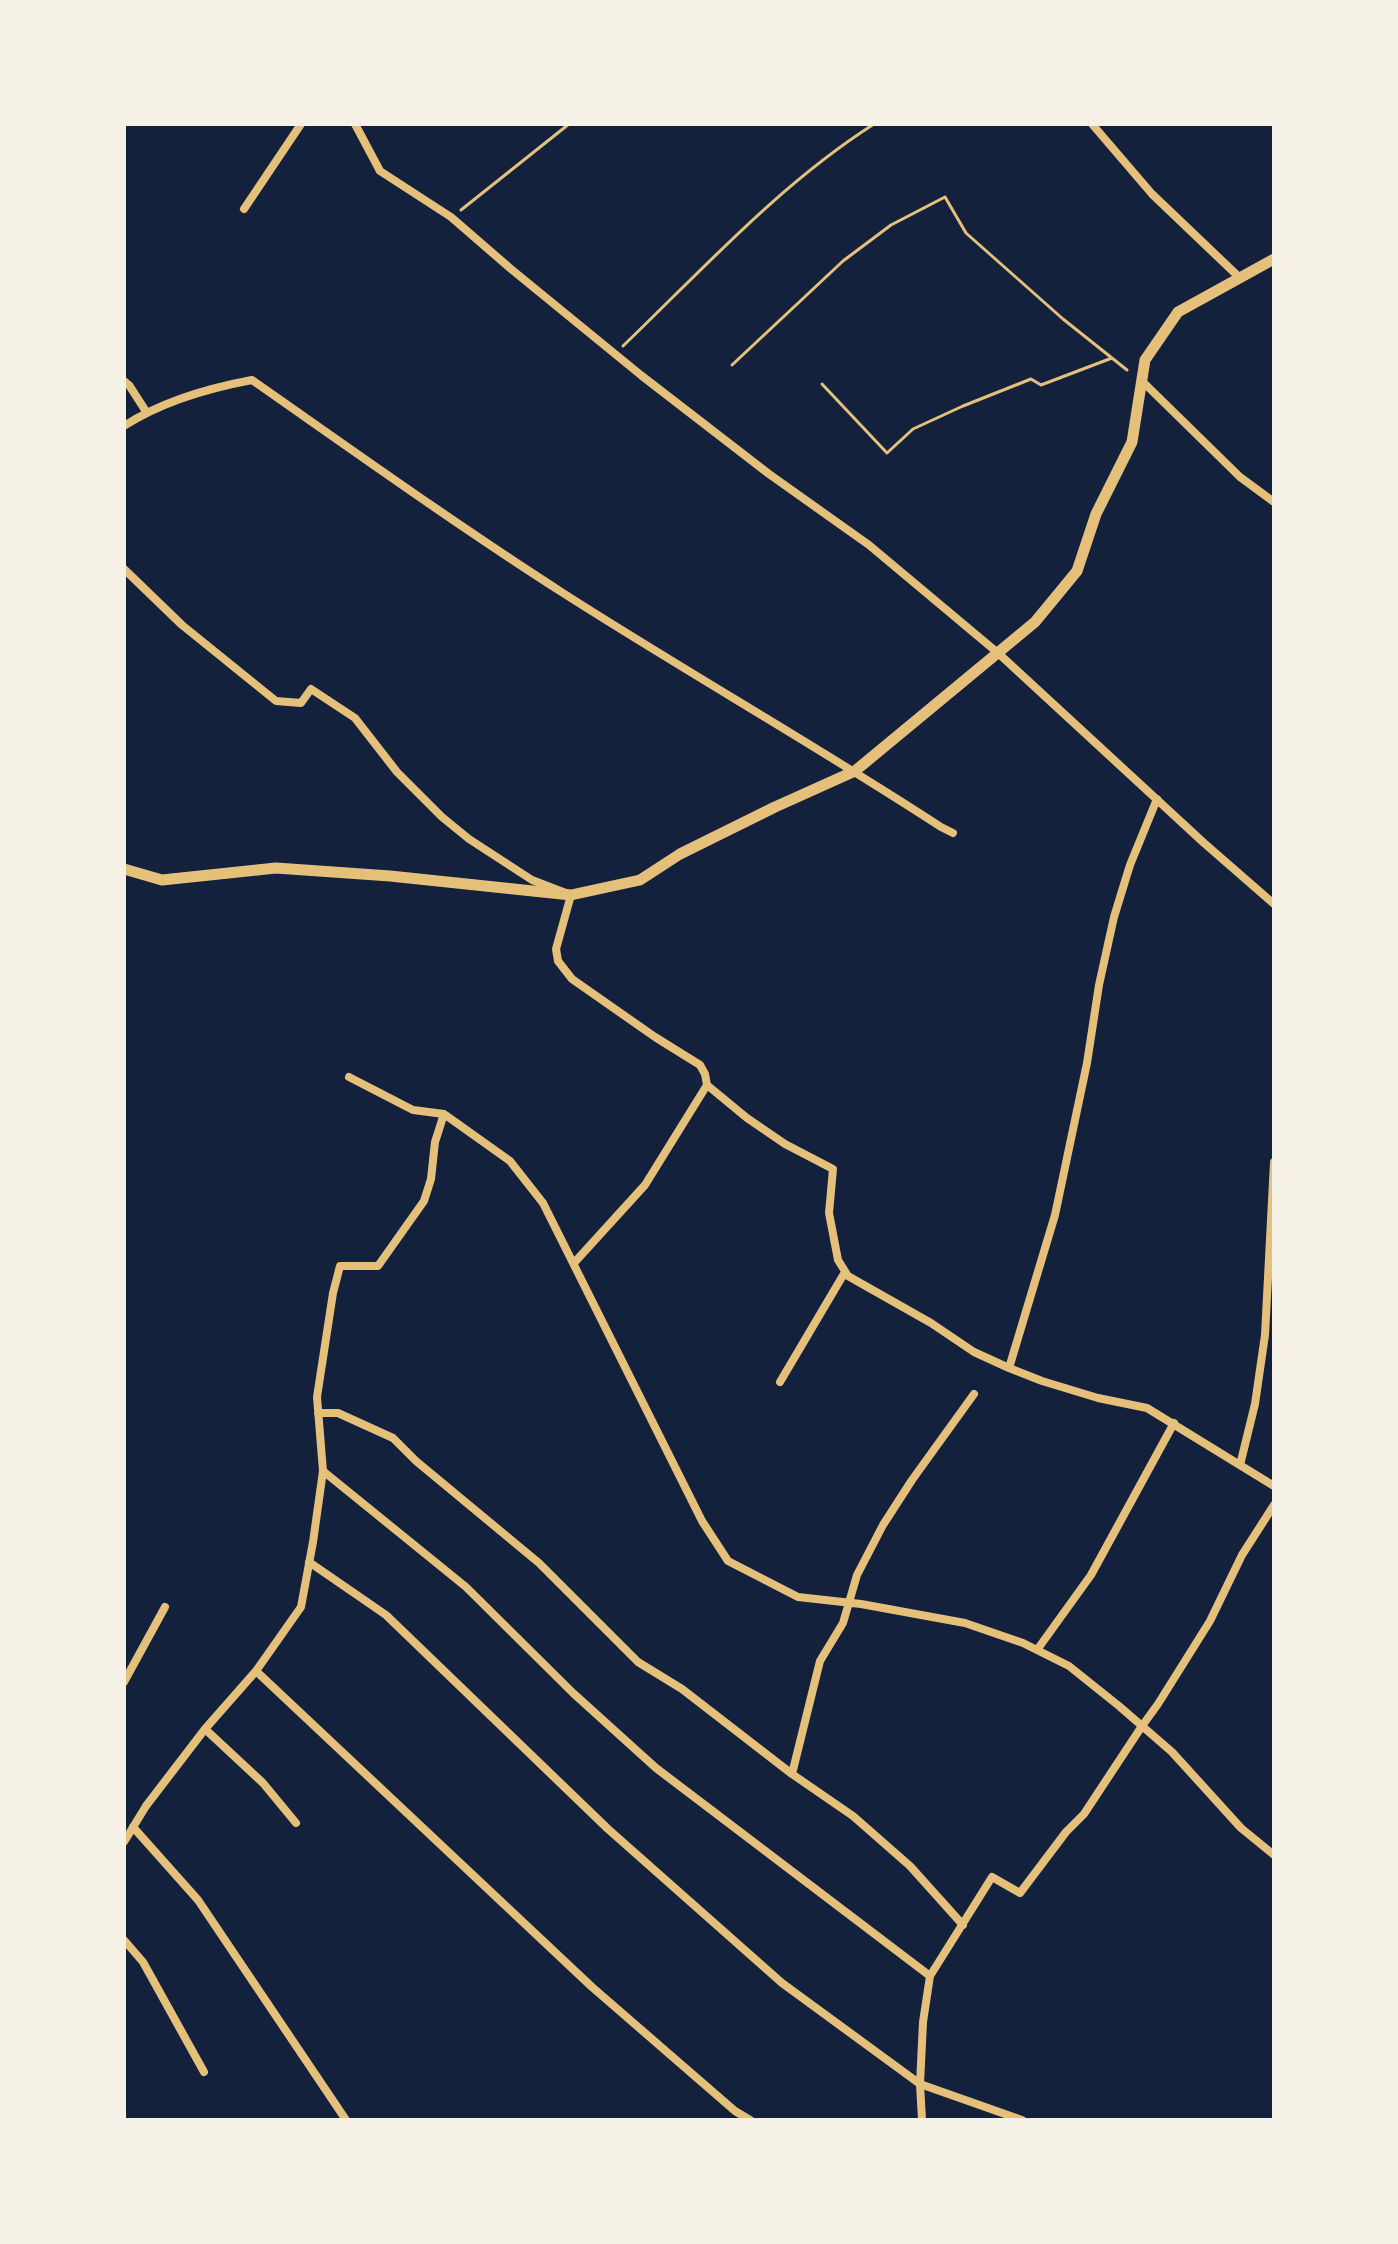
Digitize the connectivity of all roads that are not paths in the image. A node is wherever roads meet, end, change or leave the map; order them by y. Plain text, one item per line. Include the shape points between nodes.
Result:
1 (301, 124) edge
2 (355, 124) edge
3 (1092, 124) edge
4 (244, 209) dead end
5 (1274, 259) edge
6 (1240, 278) junction
7 (124, 381) edge
8 (1143, 382) junction
9 (147, 413) junction
10 (124, 426) edge
11 (1274, 502) edge
12 (124, 569) edge
13 (998, 653) junction
14 (855, 771) junction
15 (1157, 799) junction
16 (953, 833) dead end
17 (124, 869) edge
18 (571, 895) junction
19 (1274, 904) edge
20 (349, 1077) dead end
21 (707, 1085) junction
22 (444, 1114) junction
23 (1274, 1162) edge
24 (574, 1263) junction
25 (845, 1272) junction
26 (1009, 1368) junction
27 (780, 1382) dead end
28 (974, 1394) dead end
29 (318, 1413) junction
30 (1174, 1423) junction
31 (1240, 1465) junction
32 (323, 1471) junction
33 (1274, 1486) edge
34 (1274, 1505) edge
35 (309, 1562) junction
36 (849, 1604) junction
37 (165, 1607) dead end
38 (1037, 1650) junction
39 (256, 1671) junction
40 (124, 1682) edge
41 (1142, 1726) junction
42 (205, 1729) junction
43 (792, 1774) junction
44 (296, 1823) dead end
45 (133, 1827) junction
46 (124, 1842) edge
47 (1274, 1855) edge
48 (963, 1925) junction
49 (124, 1940) edge
50 (930, 1976) junction
51 (204, 2072) dead end
52 (920, 2084) junction
53 (346, 2120) edge
54 (750, 2120) edge
55 (922, 2120) edge
56 (1022, 2120) edge

1 - 4 street
2 - 13 street via 380,171 451,217 615,354 869,545
3 - 6 street via 1152,194
5 - 6 street
6 - 8 street via 1178,312 1145,360
7 - 9 street
8 - 11 street via 1240,477
8 - 13 street via 1132,442 1096,514 1077,571 1035,622
9 - 10 street
9 - 14 street via 252,380 563,593
12 - 18 street via 182,625 276,701 301,703 311,689 355,718 397,772 469,839 532,880
13 - 14 street
13 - 15 street
14 - 16 street
14 - 18 street via 680,854 640,880
15 - 19 street
15 - 26 street via 1114,917 1055,1215
17 - 18 street via 162,880 276,868
18 - 21 street via 556,949 558,961 572,979 700,1065
20 - 22 street via 413,1110
21 - 24 street via 645,1185
21 - 25 street via 785,1144 833,1169 829,1213
22 - 24 street via 510,1161 543,1203
22 - 29 street via 424,1201 378,1266 340,1266
23 - 31 street via 1265,1335
24 - 36 street via 702,1521 728,1561 798,1597
25 - 26 street
25 - 27 street
26 - 30 street via 1098,1398 1147,1408
28 - 36 street via 883,1525 857,1575
29 - 32 street
29 - 43 street via 338,1413 393,1438 539,1563 638,1662 682,1689
30 - 31 street
30 - 38 street via 1091,1575
31 - 33 street
32 - 35 street
32 - 50 street via 466,1587 656,1768
34 - 41 street via 1210,1621
35 - 39 street via 301,1607
35 - 52 street via 386,1615 608,1829 782,1983
36 - 38 street via 965,1623
36 - 43 street via 820,1661
37 - 40 street
38 - 41 street via 1069,1666
39 - 42 street
39 - 54 street via 592,1987
41 - 47 street
41 - 48 street via 1084,1814 1020,1893 992,1877
42 - 44 street via 263,1783
42 - 45 street
43 - 48 street via 853,1816 910,1866
45 - 46 street
45 - 53 street via 198,1900
48 - 50 street
49 - 51 street via 143,1962
50 - 52 street
52 - 55 street
52 - 56 street

